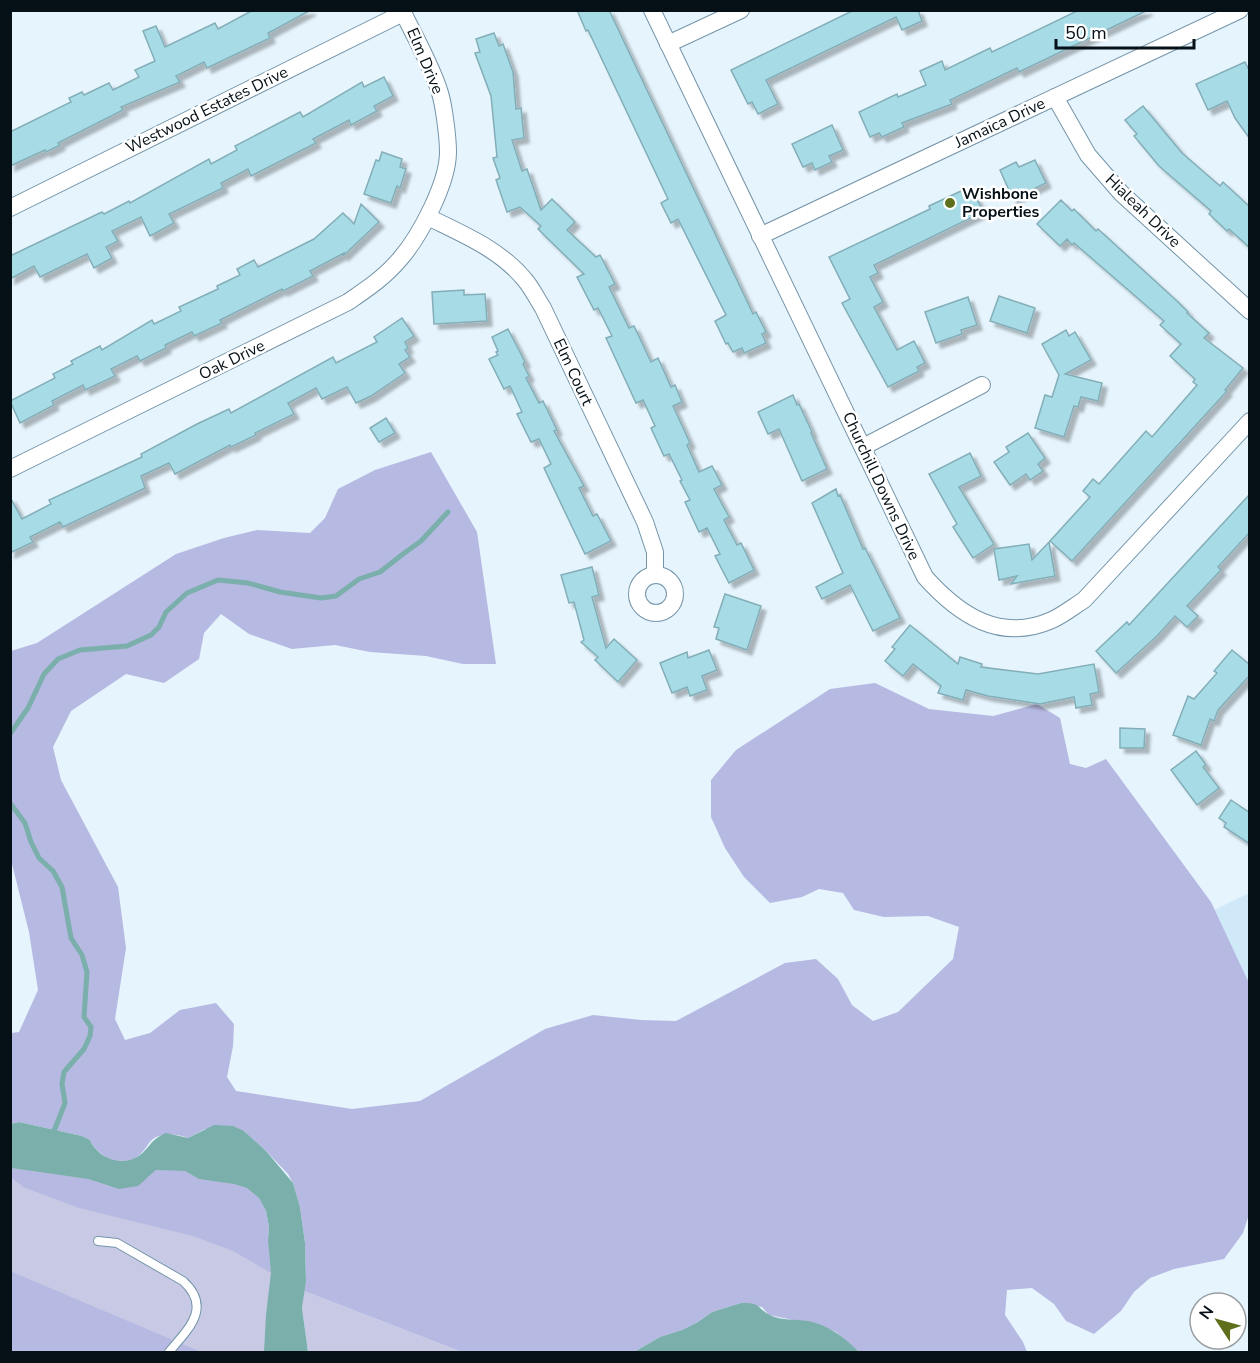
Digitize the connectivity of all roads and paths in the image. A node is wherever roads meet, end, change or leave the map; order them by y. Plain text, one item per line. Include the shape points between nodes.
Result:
1 (652, 10) edge
2 (741, 10) edge
3 (1240, 10) edge
4 (403, 11) edge
5 (668, 44) junction
6 (1055, 97) junction
7 (10, 208) edge
8 (428, 217) junction
9 (760, 236) junction
10 (1250, 311) edge
11 (982, 385) dead end
12 (1250, 421) edge
13 (863, 447) junction
14 (10, 469) edge
15 (655, 575) dead end
16 (98, 1241) dead end
17 (169, 1353) edge

1 - 5 street, Churchill Downs Drive
2 - 5 street
3 - 6 street, Jamaica Drive
4 - 7 street, Westwood Estates Drive
4 - 8 street, Elm Drive via 441,95 448,153 442,185
5 - 9 street, Churchill Downs Drive
6 - 9 street, Jamaica Drive
6 - 10 street, Hialeah Drive via 1088,155 1122,194
8 - 14 street, Oak Drive via 401,258 348,302
8 - 15 street, Elm Court via 482,243 526,280 645,522 654,552
9 - 13 street, Churchill Downs Drive
11 - 13 street
12 - 13 street, Churchill Downs Drive via 1084,600 1053,620 1013,628 968,617 925,578
16 - 17 lane via 117,1243 193,1289 193,1323

